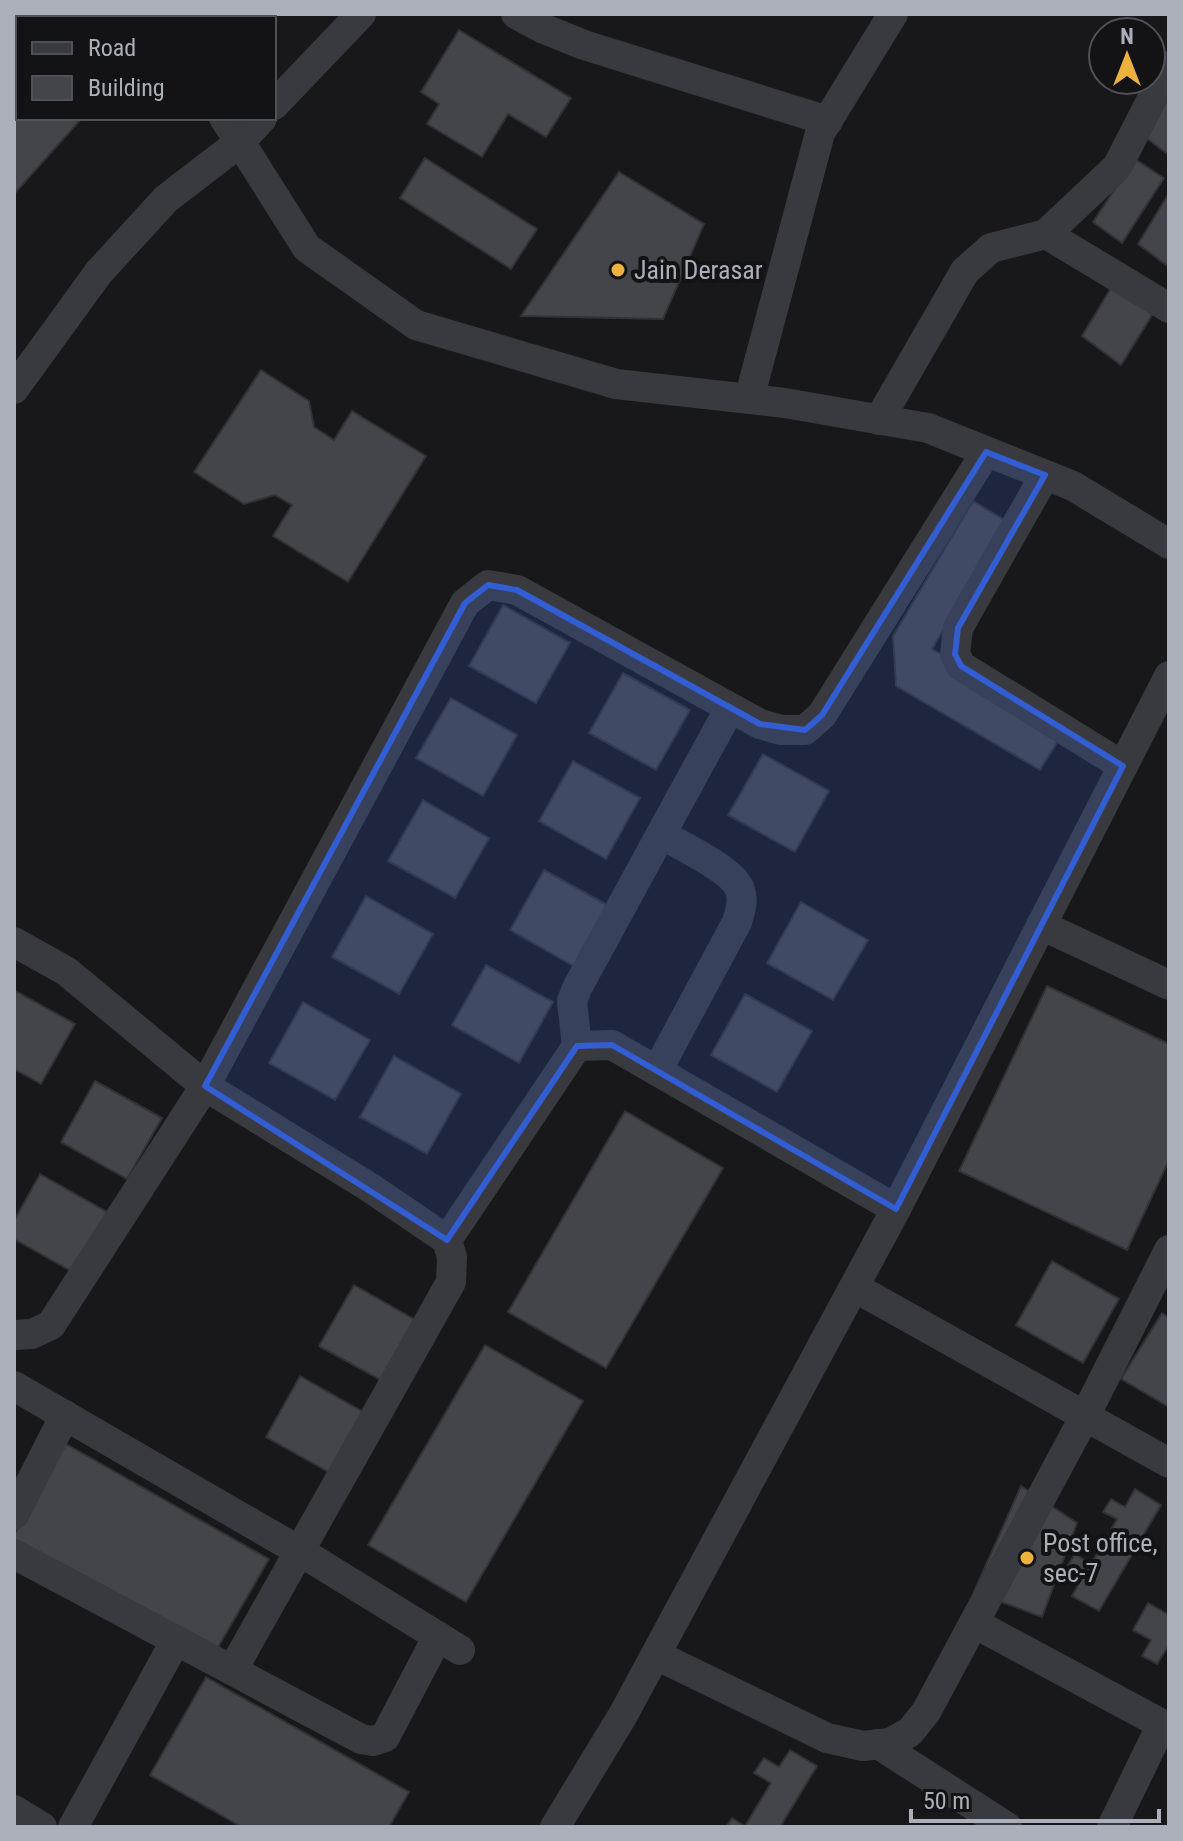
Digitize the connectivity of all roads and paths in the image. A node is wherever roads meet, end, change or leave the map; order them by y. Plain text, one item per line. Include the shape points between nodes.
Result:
1 (361, 14) edge
2 (516, 14) edge
3 (893, 14) edge
4 (1169, 66) edge
5 (276, 103) edge
6 (257, 120) edge
7 (828, 121) junction
8 (232, 130) edge
9 (1046, 234) junction
10 (1169, 308) edge
11 (17, 376) edge
12 (749, 399) junction
13 (879, 420) junction
14 (986, 452) junction
15 (1045, 475) junction
16 (1169, 544) edge
17 (1169, 676) edge
18 (730, 708) junction
19 (1123, 766) junction
20 (661, 834) junction
21 (1041, 925) junction
22 (14, 942) edge
23 (1169, 985) edge
24 (577, 1046) junction
25 (657, 1071) junction
26 (205, 1086) junction
27 (896, 1209) junction
28 (447, 1240) junction
29 (1169, 1250) edge
30 (854, 1287) junction
31 (14, 1335) edge
32 (14, 1386) edge
33 (65, 1415) junction
34 (1085, 1416) junction
35 (1169, 1463) edge
36 (14, 1515) edge
37 (301, 1552) junction
38 (14, 1554) edge
39 (974, 1623) junction
40 (176, 1640) junction
41 (656, 1655) junction
42 (233, 1669) junction
43 (1166, 1726) edge
44 (878, 1744) junction
45 (14, 1810) edge
46 (42, 1827) edge
47 (73, 1827) edge
48 (555, 1827) edge
49 (1007, 1827) edge
50 (1112, 1827) edge

1 - 5 street
2 - 7 street via 584,45
3 - 7 street
4 - 9 street via 1117,167
6 - 8 street
7 - 12 street via 820,133
8 - 11 street via 99,272
8 - 12 street via 307,248 416,325 616,384
9 - 10 street
9 - 13 street via 991,248 965,271
12 - 13 street
13 - 14 street via 928,428
14 - 15 street
14 - 18 street via 822,715 805,730 781,730
15 - 16 street via 1073,486
15 - 19 street via 958,628 955,654 961,666
17 - 19 street
18 - 20 street
18 - 26 street via 517,590 488,585 465,603
19 - 21 street
20 - 24 street via 577,988 572,1001
20 - 25 street via 734,877 742,905
21 - 23 street
21 - 27 street
22 - 26 street via 66,971
24 - 25 street via 612,1045
24 - 28 street
25 - 27 street
26 - 28 street
26 - 31 street via 51,1325
27 - 30 street
28 - 37 street via 451,1282
29 - 34 street
30 - 34 street
30 - 41 street
32 - 33 street
33 - 36 street
33 - 37 street
34 - 35 street
34 - 39 street
37 - 42 street
37 - 42 street via 449,1643 385,1737 373,1741
38 - 40 street
39 - 43 street
39 - 44 street via 918,1722 890,1743
40 - 42 street
40 - 47 street
41 - 44 street via 827,1738
41 - 48 street
43 - 50 street
44 - 49 street
45 - 46 street

